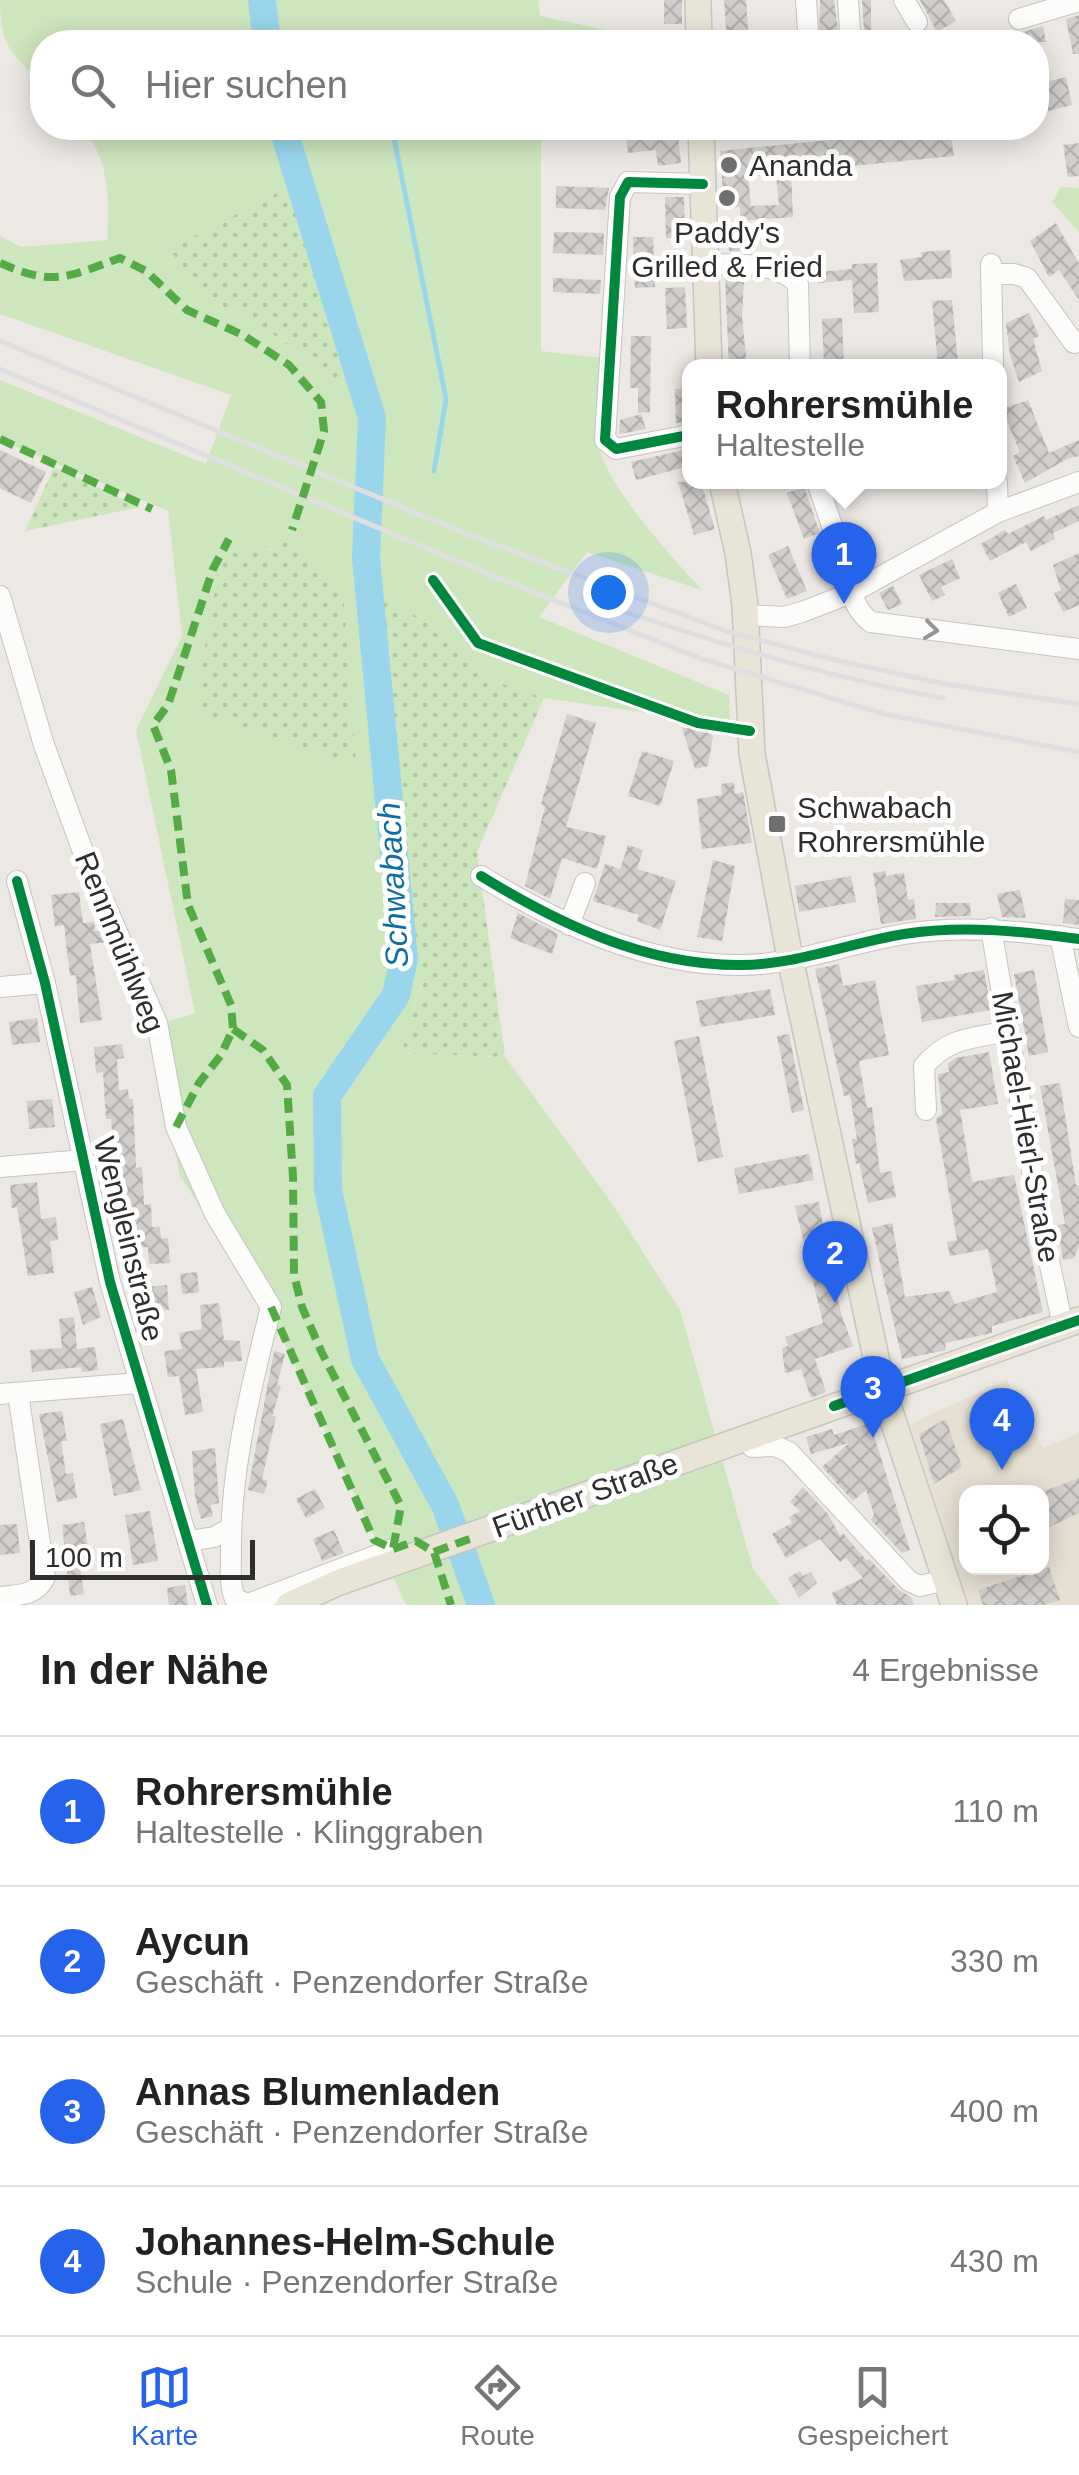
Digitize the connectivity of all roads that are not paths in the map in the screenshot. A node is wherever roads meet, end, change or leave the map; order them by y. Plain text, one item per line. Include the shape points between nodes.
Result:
1 (698, 0) edge
2 (806, 0) edge
3 (848, 0) edge
4 (904, 0) edge
5 (1079, 1) edge
6 (1018, 19) dead end
7 (916, 22) dead end
8 (699, 30) edge
9 (808, 30) edge
10 (850, 30) dead end
11 (702, 140) edge
12 (703, 184) junction
13 (707, 264) junction
14 (1074, 343) dead end
15 (710, 359) edge
16 (800, 359) edge
17 (993, 359) edge
18 (682, 436) edge
19 (1079, 482) edge
20 (724, 489) edge
21 (819, 489) edge
22 (997, 489) edge
23 (998, 512) junction
24 (851, 592) junction
25 (0, 596) edge
26 (745, 614) junction
27 (1079, 649) edge
28 (481, 876) dead end
29 (18, 882) dead end
30 (585, 883) dead end
31 (570, 924) junction
32 (991, 928) junction
33 (1070, 938) edge
34 (790, 958) junction
35 (45, 983) junction
36 (0, 987) edge
37 (1079, 1028) edge
38 (1008, 1031) junction
39 (926, 1110) dead end
40 (84, 1160) junction
41 (0, 1168) edge
42 (1071, 1323) edge
43 (140, 1383) junction
44 (883, 1390) junction
45 (9, 1394) edge
46 (752, 1448) dead end
47 (231, 1528) junction
48 (189, 1541) junction
49 (393, 1548) dead end
50 (949, 1592) edge
51 (0, 1598) edge
52 (207, 1605) edge
53 (289, 1605) edge

1 - 8 main road
2 - 9 street
3 - 10 street
4 - 7 street
5 - 6 street
11 - 12 main road
12 - 13 main road
12 - 18 street via 628,182 620,197 606,440 616,449
13 - 15 main road
13 - 16 street via 788,273 798,284
14 - 17 street via 1027,278 991,268
19 - 23 street
20 - 26 main road
21 - 24 street
22 - 23 street
23 - 24 street
24 - 26 street via 784,617
24 -> 27 street via 872,622
25 - 47 street, Rennmühlweg via 89,868 157,1023 176,1126 215,1214 271,1307 241,1427
26 - 34 main road via 752,754
28 - 31 street
29 - 35 street, Wengleinstraße
30 - 31 street
31 - 34 street via 668,958 740,966
32 - 33 street
32 - 34 street via 905,934
32 - 38 street, Michael-Hierl-Straße
33 - 37 street
34 - 44 main road
35 - 36 street
35 - 40 street, Wengleinstraße
38 - 39 street via 952,1042 936,1052 924,1066
38 - 42 street, Michael-Hierl-Straße via 1041,1224
40 - 41 street
40 - 43 street, Wengleinstraße
42 - 44 main road, Fürther Straße
43 - 45 street
43 - 48 street, Wengleinstraße
44 - 50 main road
44 - 53 main road, Fürther Straße
45 - 51 street via 45,1577 40,1589
46 - 50 street via 790,1452 909,1580
47 - 48 street
47 - 49 street, Rennmühlweg via 231,1589 248,1604
48 - 52 street, Wengleinstraße

